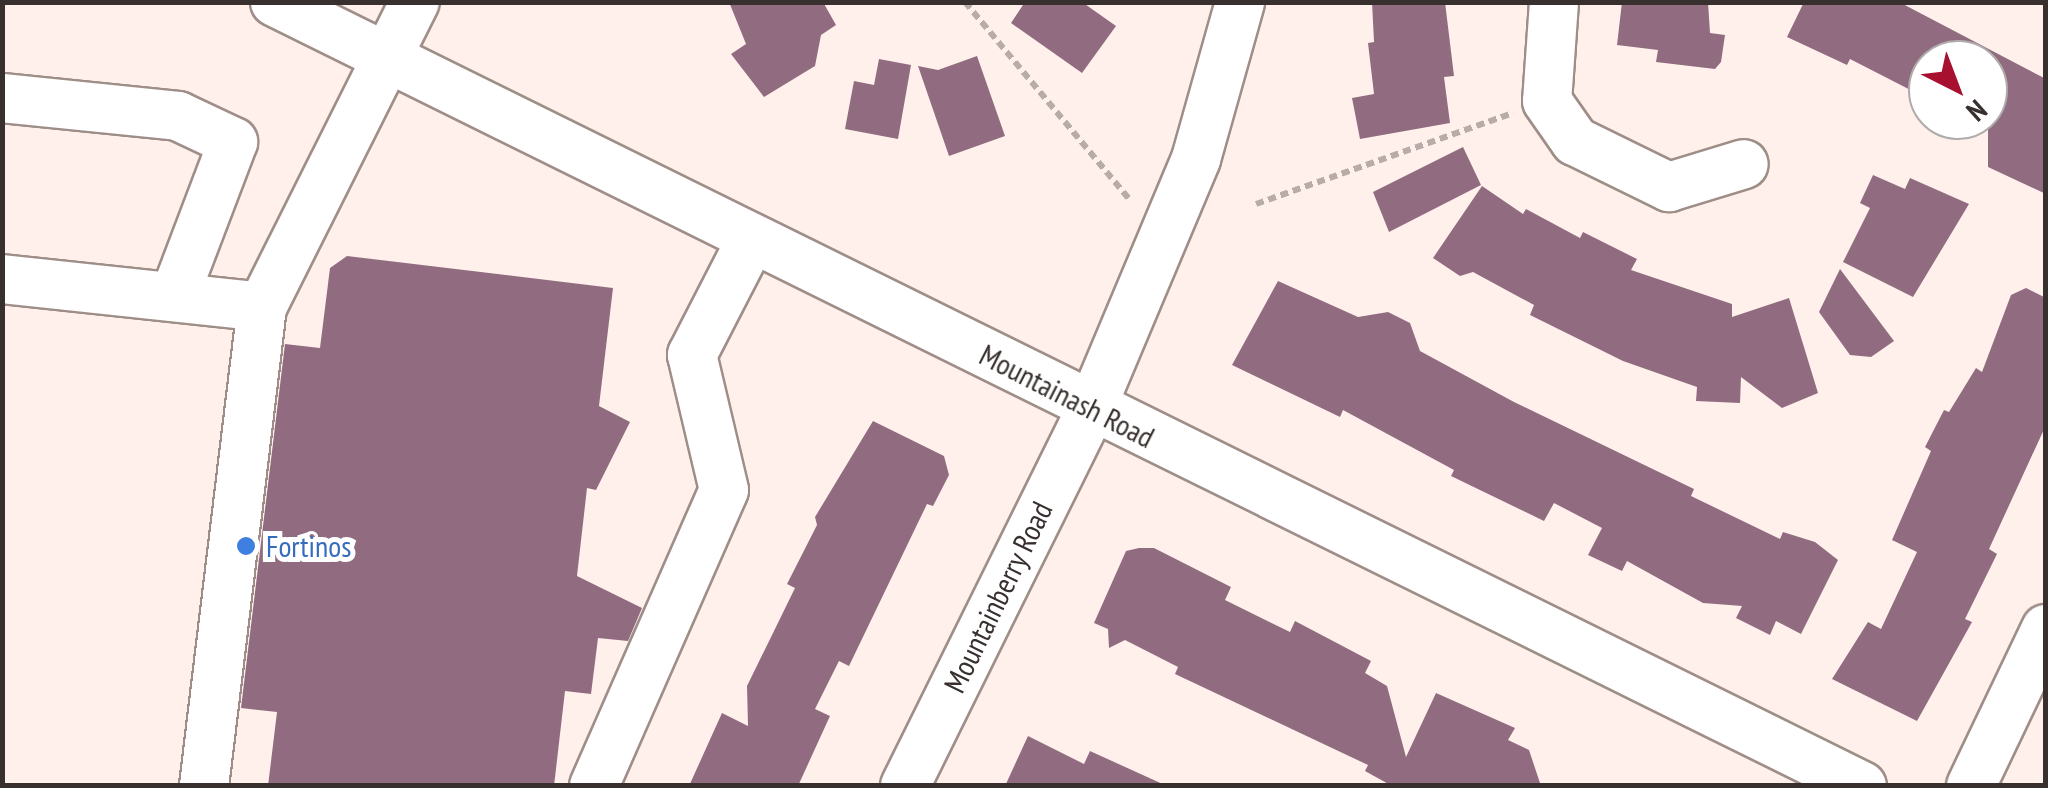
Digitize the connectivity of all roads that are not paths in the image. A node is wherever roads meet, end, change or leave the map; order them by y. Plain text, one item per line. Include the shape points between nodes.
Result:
1 (275, 2) edge
2 (415, 2) edge
3 (1240, 2) edge
4 (1554, 2) edge
5 (388, 58) junction
6 (2, 98) edge
7 (1744, 164) dead end
8 (751, 240) junction
9 (2, 279) edge
10 (175, 295) junction
11 (262, 307) junction
12 (1091, 409) junction
13 (2046, 630) edge
14 (204, 786) edge
15 (594, 786) edge
16 (905, 786) edge
17 (1862, 786) edge
18 (1972, 786) edge

1 - 5 street, Mountainash Road
2 - 5 street
3 - 12 street, Mountainberry Road via 1196,160
4 - 7 street via 1546,101 1575,141 1668,187
5 - 8 street, Mountainash Road
5 - 11 street
6 - 10 street via 178,116 233,142
8 - 12 street, Mountainash Road
8 - 15 street via 692,355 724,490
9 - 10 street
10 - 11 street
11 - 14 street
12 - 16 street, Mountainberry Road
12 - 17 street, Mountainash Road
13 - 18 street

